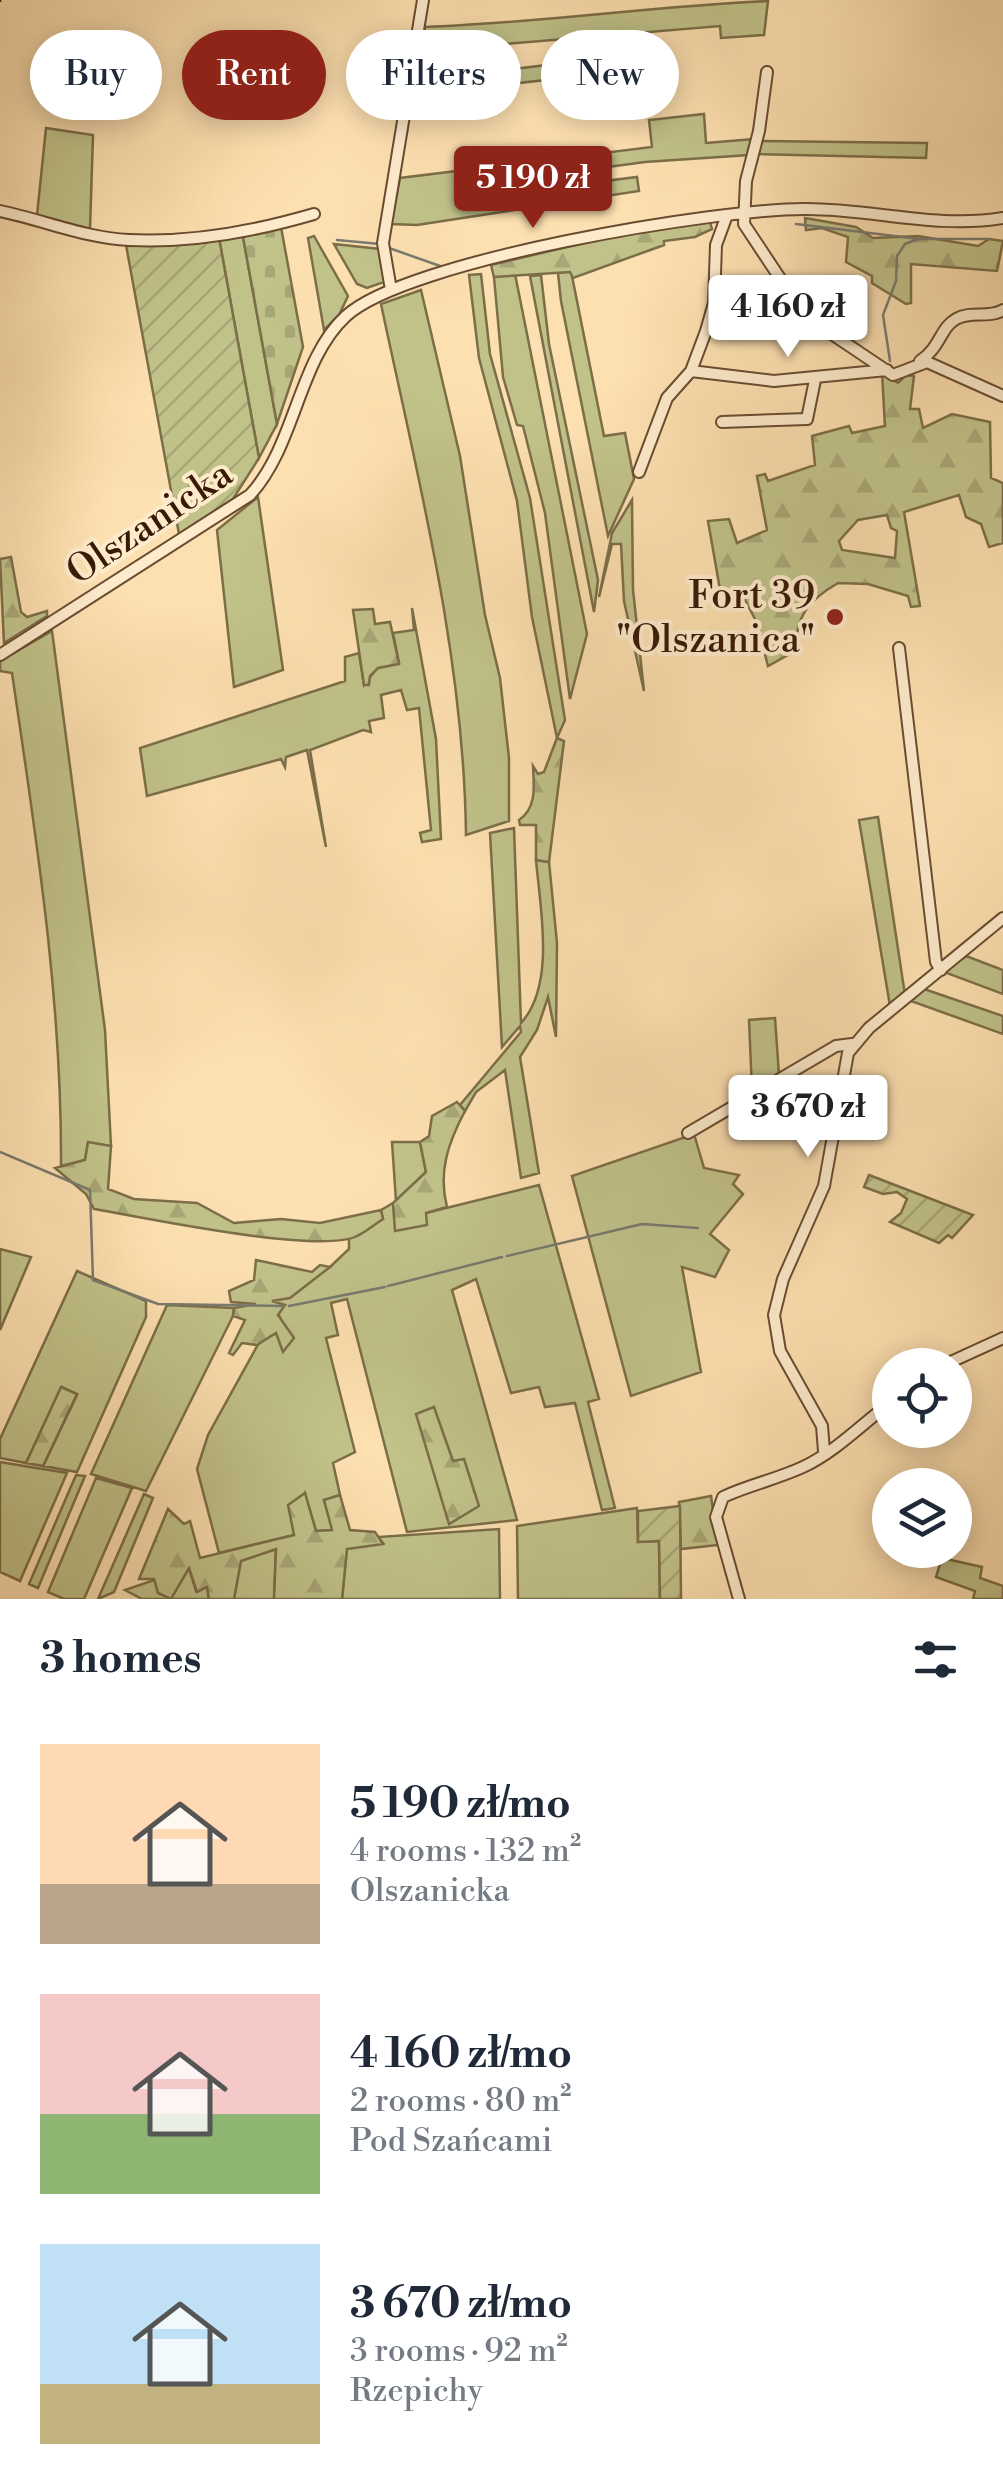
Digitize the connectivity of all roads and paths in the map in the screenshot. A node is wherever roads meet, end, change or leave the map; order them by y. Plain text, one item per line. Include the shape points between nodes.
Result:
1 (422, 0) edge
2 (767, 72) dead end
3 (0, 211) edge
4 (743, 212) junction
5 (314, 214) dead end
6 (727, 215) junction
7 (1003, 218) edge
8 (391, 290) junction
9 (1003, 310) edge
10 (920, 361) junction
11 (887, 370) junction
12 (691, 371) junction
13 (815, 380) junction
14 (1003, 396) edge
15 (722, 422) dead end
16 (639, 472) dead end
17 (899, 648) dead end
18 (0, 655) edge
19 (1003, 918) edge
20 (940, 970) junction
21 (852, 1044) junction
22 (688, 1133) dead end
23 (1003, 1338) edge
24 (972, 1352) edge
25 (872, 1418) edge
26 (824, 1451) junction
27 (739, 1599) edge

1 - 8 street via 384,244
2 - 4 street
3 - 5 street via 129,240 221,234
4 - 6 street, Olszanicka
4 - 7 street, Olszanicka via 829,210 947,223
4 - 11 street via 750,236 805,316
6 - 8 street, Olszanicka via 609,233
6 - 12 street via 716,245 714,303
8 - 18 street, Olszanicka via 356,308 334,330 277,456 250,495
9 - 10 street via 958,318
10 - 11 street via 903,372
10 - 14 street
11 - 13 street
12 - 13 street
12 - 16 street via 667,398
13 - 15 street via 807,420
17 - 20 street
19 - 20 street
20 - 21 street
21 - 22 street via 836,1046
21 - 26 street via 824,1186 782,1279 774,1314 780,1351 822,1426
23 - 24 street
25 - 26 street
26 - 27 street via 806,1466 723,1497 716,1517

